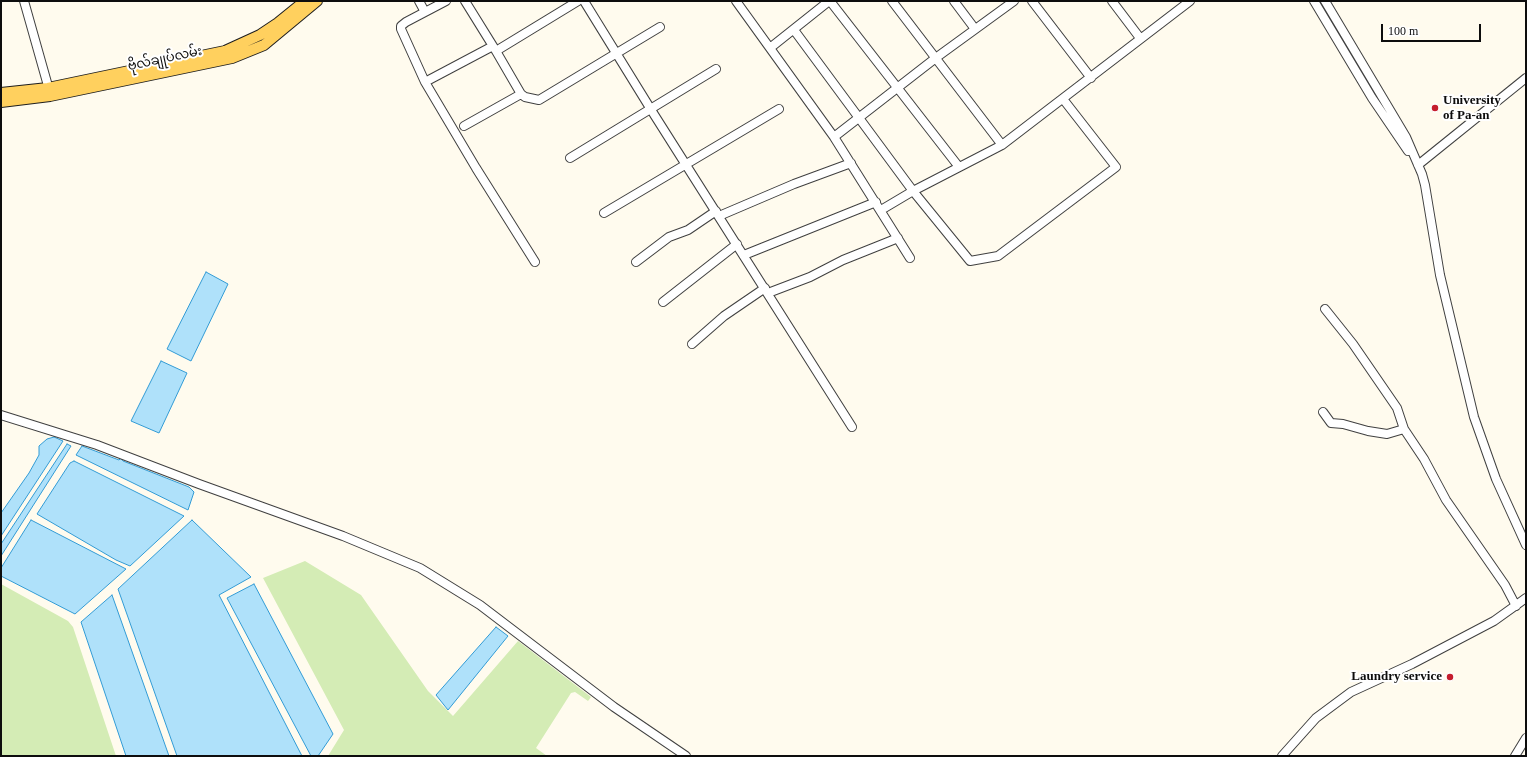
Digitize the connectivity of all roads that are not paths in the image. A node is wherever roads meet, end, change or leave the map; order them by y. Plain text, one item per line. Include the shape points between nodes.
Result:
1 (24, 1) edge
2 (305, 1) edge
3 (317, 1) edge
4 (419, 1) edge
5 (446, 1) edge
6 (465, 1) edge
7 (578, 1) edge
8 (584, 1) edge
9 (736, 1) edge
10 (829, 1) edge
11 (892, 1) edge
12 (954, 1) edge
13 (1014, 1) edge
14 (1032, 1) edge
15 (1112, 1) edge
16 (1190, 1) edge
17 (1314, 1) edge
18 (1326, 1) edge
19 (425, 12) junction
20 (660, 27) dead end
21 (975, 29) junction
22 (794, 30) junction
23 (1140, 38) junction
24 (770, 48) junction
25 (494, 49) junction
26 (617, 54) junction
27 (936, 57) junction
28 (716, 69) dead end
29 (1091, 78) junction
30 (1526, 78) edge
31 (425, 82) junction
32 (897, 89) junction
33 (49, 92) junction
34 (1, 93) edge
35 (1380, 93) junction
36 (521, 94) junction
37 (1372, 98) junction
38 (1063, 99) junction
39 (1, 102) edge
40 (650, 108) junction
41 (779, 109) dead end
42 (859, 118) junction
43 (464, 126) dead end
44 (834, 137) junction
45 (1002, 145) junction
46 (570, 158) dead end
47 (850, 163) junction
48 (685, 164) junction
49 (1418, 165) junction
50 (958, 167) junction
51 (913, 190) junction
52 (876, 202) junction
53 (881, 210) junction
54 (604, 213) dead end
55 (717, 214) junction
56 (898, 238) junction
57 (737, 244) junction
58 (744, 254) junction
59 (910, 258) dead end
60 (535, 262) dead end
61 (636, 262) dead end
62 (767, 291) junction
63 (663, 302) dead end
64 (1325, 309) dead end
65 (692, 344) dead end
66 (1323, 412) dead end
67 (1, 415) edge
68 (852, 428) dead end
69 (1404, 429) junction
70 (1526, 545) edge
71 (1525, 600) edge
72 (1516, 606) junction
73 (1526, 738) edge
74 (686, 756) edge
75 (1282, 756) edge
76 (1515, 756) edge

1 - 33 street
2 - 33 main road, ဗိုလ်ချုပ်လမ်း via 260,35 225,51
3 - 33 main road, ဗိုလ်ချုပ်လမ်း via 264,44 232,58
4 - 19 street
5 - 19 street
6 - 25 street
7 - 25 street
8 - 26 street
9 - 24 street
10 - 22 street
10 - 32 street
11 - 27 street
12 - 21 street
13 - 21 street
14 - 29 street
15 - 23 street
16 - 23 street
17 - 37 street
18 - 35 street
19 - 31 street via 406,22 401,29
20 - 26 street
21 - 27 street
22 - 24 street
22 - 42 street
23 - 29 street
24 - 44 street
25 - 31 street
25 - 36 street
26 - 36 street via 539,100
26 - 40 street
27 - 32 street
27 - 45 street
28 - 40 street
29 - 38 street
30 - 49 street
31 - 60 street
32 - 42 street
32 - 50 street
33 - 34 main road, ဗိုလ်ချုပ်လမ်း
33 - 39 main road, ဗိုလ်ချုပ်လမ်း
35 - 37 street
35 - 49 street via 1406,137
36 - 43 street
37 - 49 street
38 - 45 street
38 - 51 street via 1116,167 998,256 970,261
40 - 46 street
40 - 48 street
41 - 48 street
42 - 44 street
42 - 51 street
44 - 47 street
45 - 50 street
47 - 52 street
47 - 55 street
48 - 54 street
48 - 55 street
49 - 70 street via 1425,184 1440,275 1474,416 1496,479
50 - 51 street
51 - 53 street
52 - 53 street
52 - 58 street
53 - 56 street
55 - 57 street
55 - 61 street via 669,237
56 - 59 street
56 - 62 street via 843,260 810,277
57 - 58 street
57 - 63 street
58 - 62 street
62 - 65 street via 724,316
62 - 68 street
64 - 69 street via 1353,344 1396,408
66 - 69 street via 1331,423 1368,431 1387,434
67 - 74 street via 97,445 344,536 420,568 480,605 614,707
69 - 72 street via 1424,458 1446,500 1506,586
71 - 72 street
72 - 75 street via 1494,621 1352,692 1316,718
73 - 76 street

